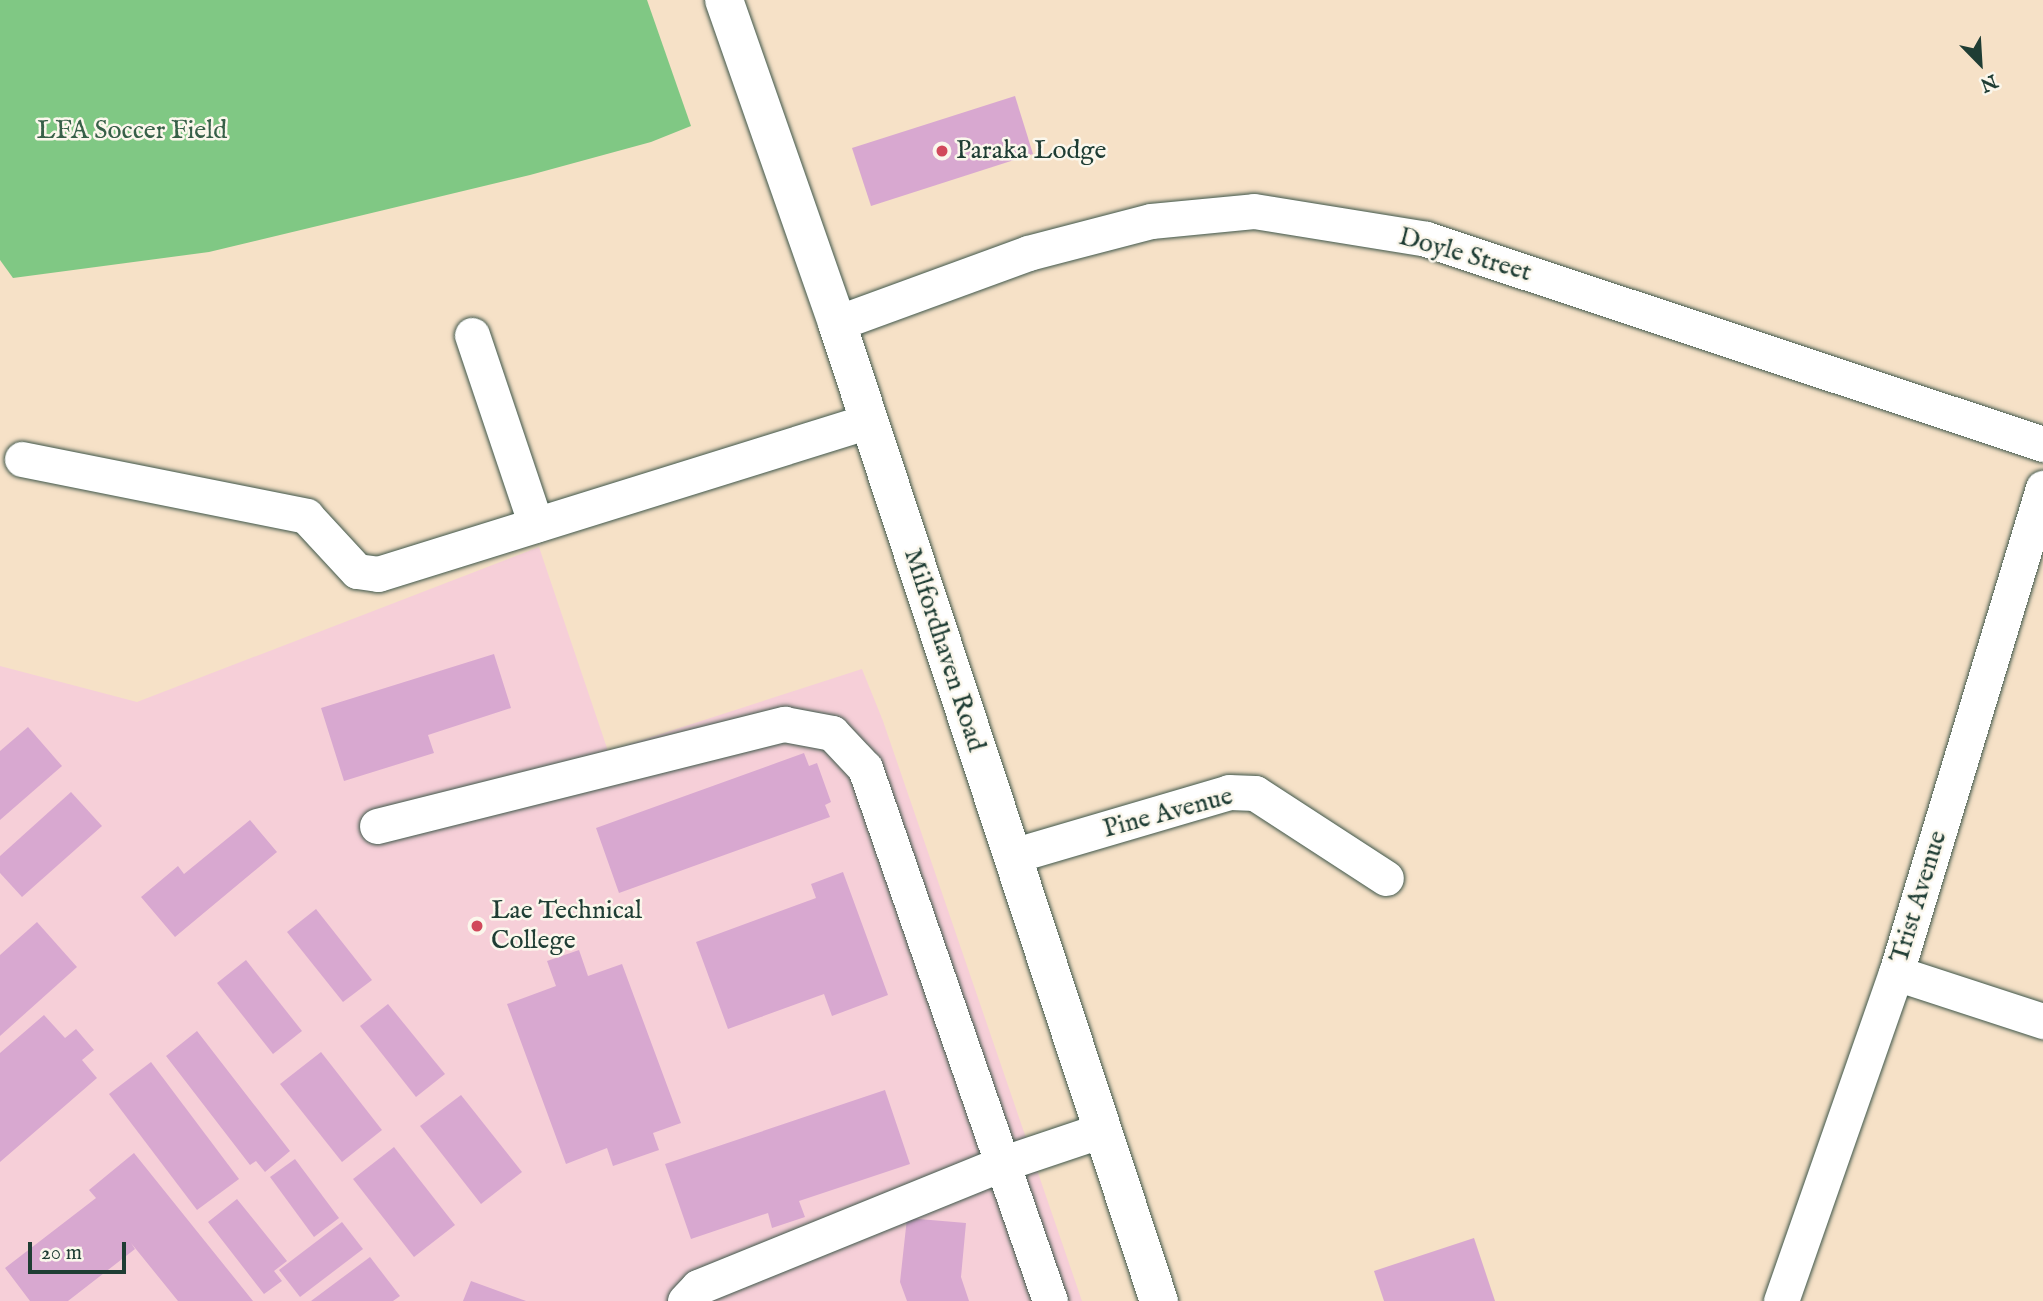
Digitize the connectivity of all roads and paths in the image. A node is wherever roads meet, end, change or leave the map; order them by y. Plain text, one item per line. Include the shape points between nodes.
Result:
1 (724, 0) edge
2 (836, 323) junction
3 (472, 335) dead end
4 (869, 421) junction
5 (2043, 444) edge
6 (22, 459) dead end
7 (2043, 488) edge
8 (536, 525) junction
9 (377, 825) dead end
10 (1012, 856) junction
11 (1386, 878) dead end
12 (1896, 973) junction
13 (2043, 1021) edge
14 (1102, 1130) junction
15 (1001, 1164) junction
16 (685, 1301) edge
17 (1050, 1301) edge
18 (1159, 1301) edge
19 (1781, 1301) edge

1 - 2 main road, Milfordhaven Road
2 - 4 main road, Milfordhaven Road
2 - 5 street, Doyle Street via 1040,250 1151,221 1254,211 1426,239
3 - 8 street
4 - 8 street
4 - 10 main road, Milfordhaven Road
6 - 8 street via 306,516 357,571 378,574
7 - 12 street, Trist Avenue
9 - 15 street via 784,724 832,733 865,768
10 - 11 street, Pine Avenue via 1229,792 1255,793
10 - 14 main road, Milfordhaven Road
12 - 13 street
12 - 19 street, Trist Avenue
14 - 15 street
14 - 18 main road, Milfordhaven Road
15 - 16 street via 698,1287
15 - 17 street

